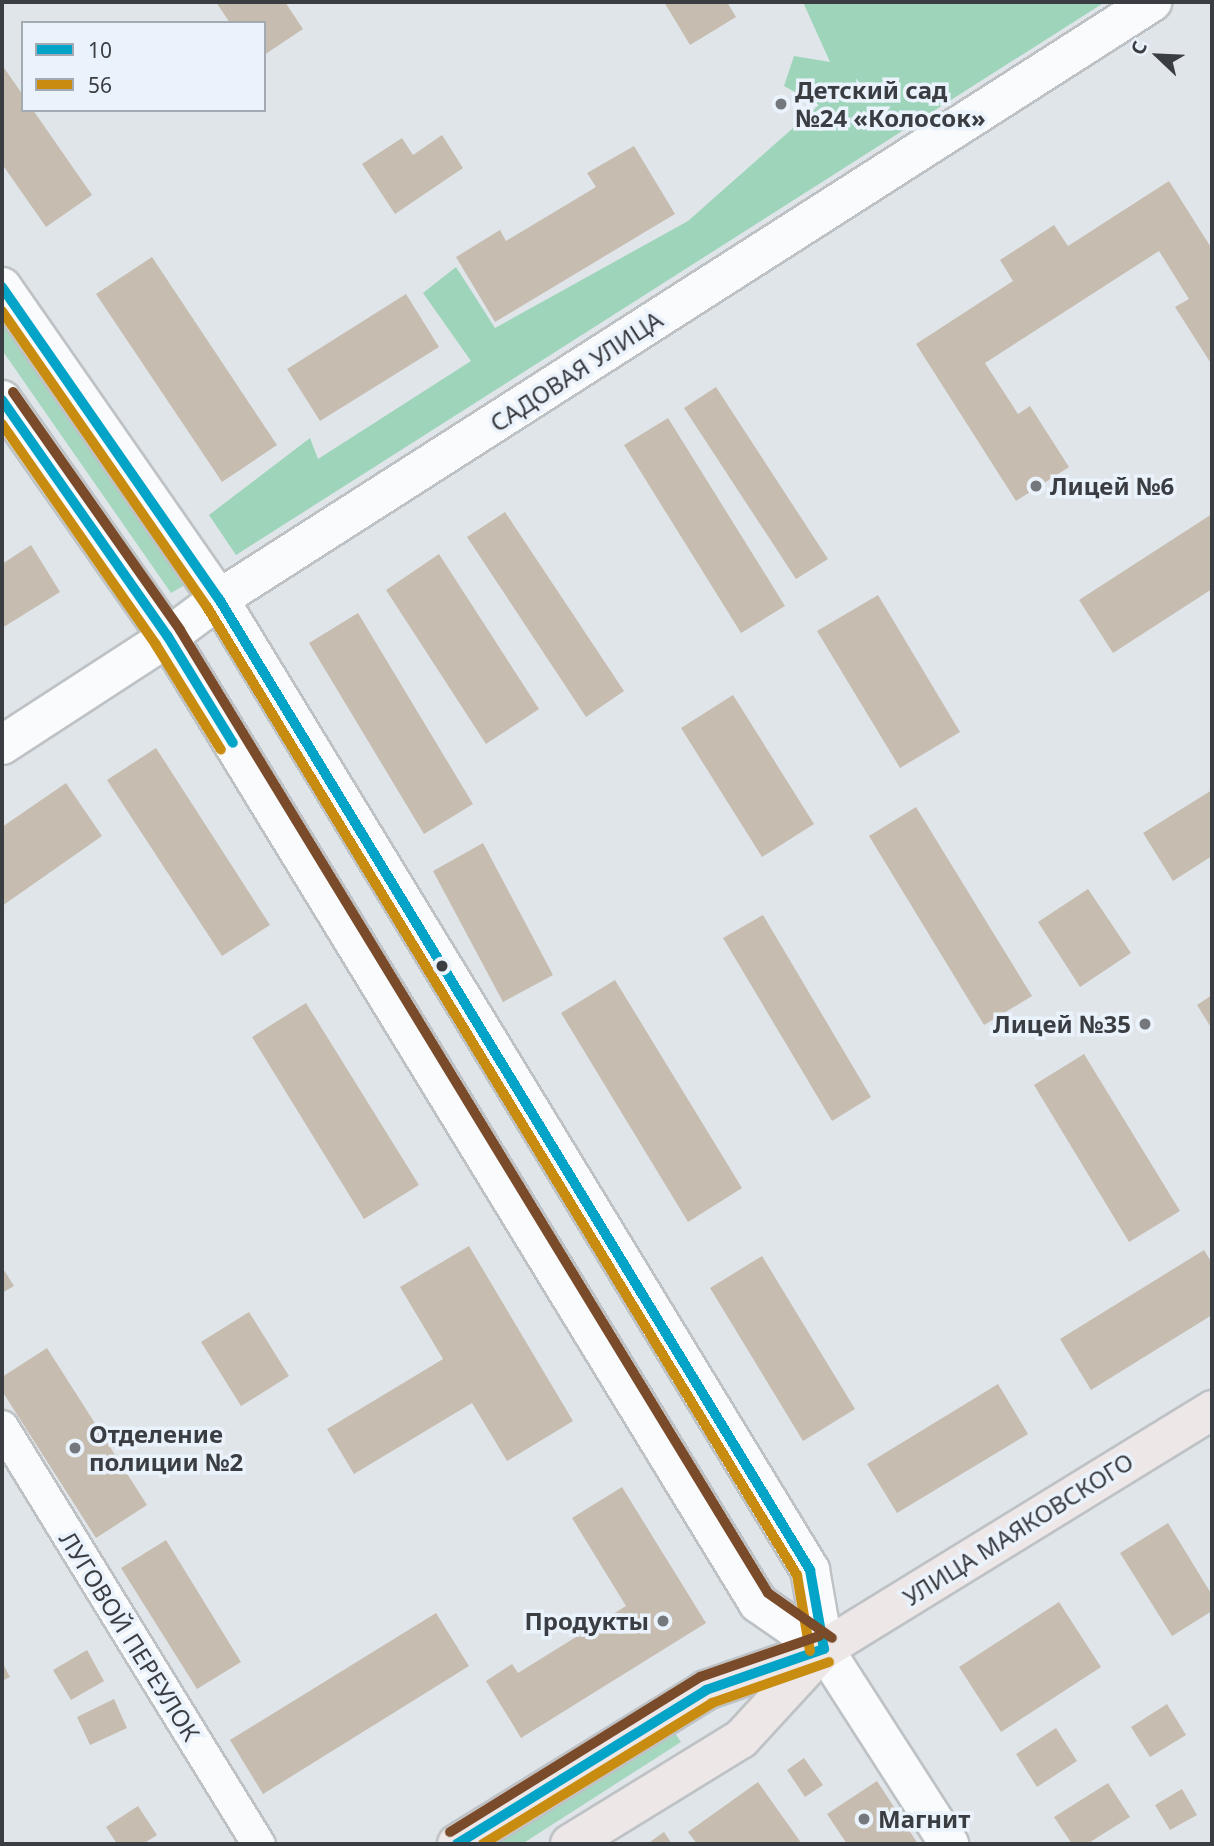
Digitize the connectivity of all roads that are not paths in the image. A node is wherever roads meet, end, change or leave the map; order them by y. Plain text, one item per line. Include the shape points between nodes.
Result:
1 (1152, 2) edge
2 (2, 287) edge
3 (2, 400) edge
4 (219, 599) junction
5 (168, 637) junction
6 (2, 745) edge
7 (1212, 1410) edge
8 (2, 1427) edge
9 (824, 1649) junction
10 (259, 1844) edge
11 (457, 1844) edge
12 (570, 1844) edge
13 (949, 1844) edge

1 - 4 street, САДОВАЯ УЛИЦА
2 - 4 street
3 - 5 street
4 - 5 street, САДОВАЯ УЛИЦА
4 - 9 street via 810,1570
5 - 6 street, САДОВАЯ УЛИЦА
5 - 9 street via 758,1603
7 - 9 main road, УЛИЦА МАЯКОВСКОГО
8 - 10 street, ЛУГОВОЙ ПЕРЕУЛОК
9 - 11 main road, УЛИЦА МАЯКОВСКОГО via 706,1690
9 - 12 main road, УЛИЦА МАЯКОВСКОГО via 741,1739
9 - 13 street

